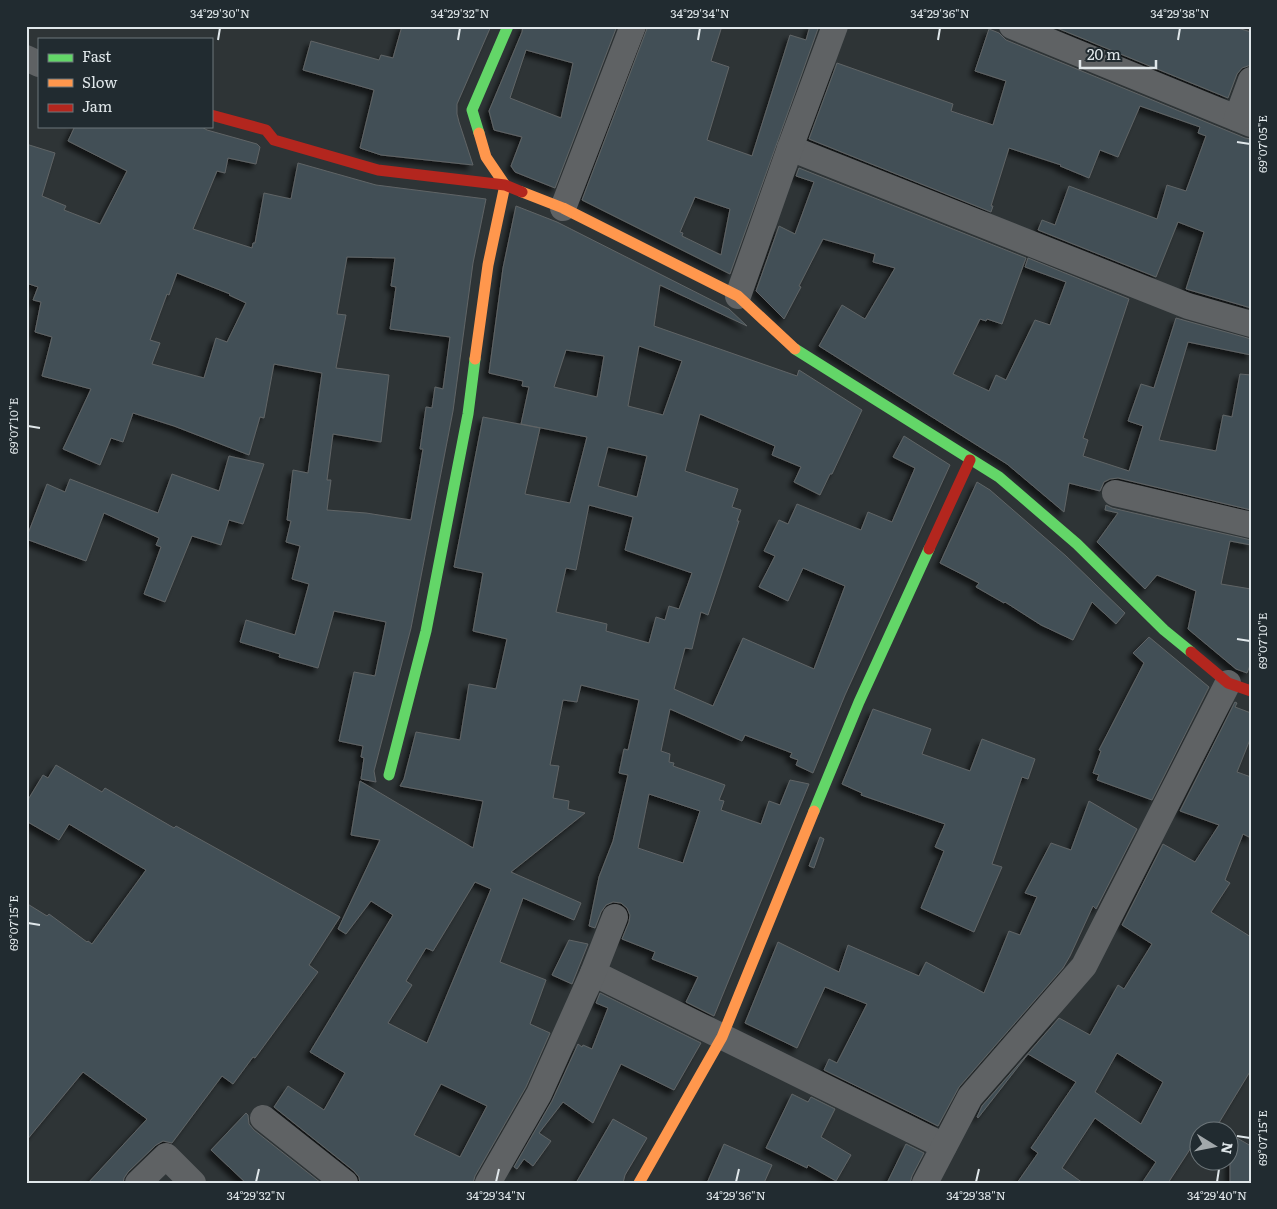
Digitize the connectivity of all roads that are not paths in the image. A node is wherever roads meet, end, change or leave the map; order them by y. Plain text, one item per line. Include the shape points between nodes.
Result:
1 (508, 26) edge
2 (633, 26) edge
3 (835, 26) edge
4 (1012, 26) edge
5 (26, 58) edge
6 (38, 64) edge
7 (1251, 80) edge
8 (212, 115) edge
9 (1244, 121) edge
10 (790, 148) junction
11 (505, 185) junction
12 (563, 208) junction
13 (738, 296) junction
14 (1251, 324) edge
15 (970, 460) junction
16 (1115, 493) dead end
17 (1251, 525) edge
18 (1240, 687) edge
19 (389, 775) dead end
20 (615, 917) dead end
21 (593, 973) junction
22 (722, 1037) junction
23 (263, 1118) dead end
24 (944, 1146) junction
25 (138, 1183) edge
26 (193, 1183) edge
27 (345, 1183) edge
28 (488, 1183) edge
29 (639, 1183) edge
30 (925, 1183) edge

1 - 11 street via 472,110 486,157
2 - 12 street
3 - 10 street
4 - 9 street
5 - 6 street
7 - 9 street
8 - 11 street via 266,130 274,140 378,170
10 - 13 street
10 - 14 street via 1188,306
11 - 12 street
11 - 19 street via 488,265 468,414 426,631
12 - 13 street
13 - 15 street via 790,346
15 - 18 street via 999,478 1077,544 1164,630
15 - 22 street via 859,702
16 - 17 street
18 - 24 street via 1084,966 970,1096
20 - 21 street
21 - 22 street
21 - 28 street via 539,1094
22 - 24 street
22 - 29 street
23 - 27 street
24 - 30 street
25 - 26 street via 166,1156

